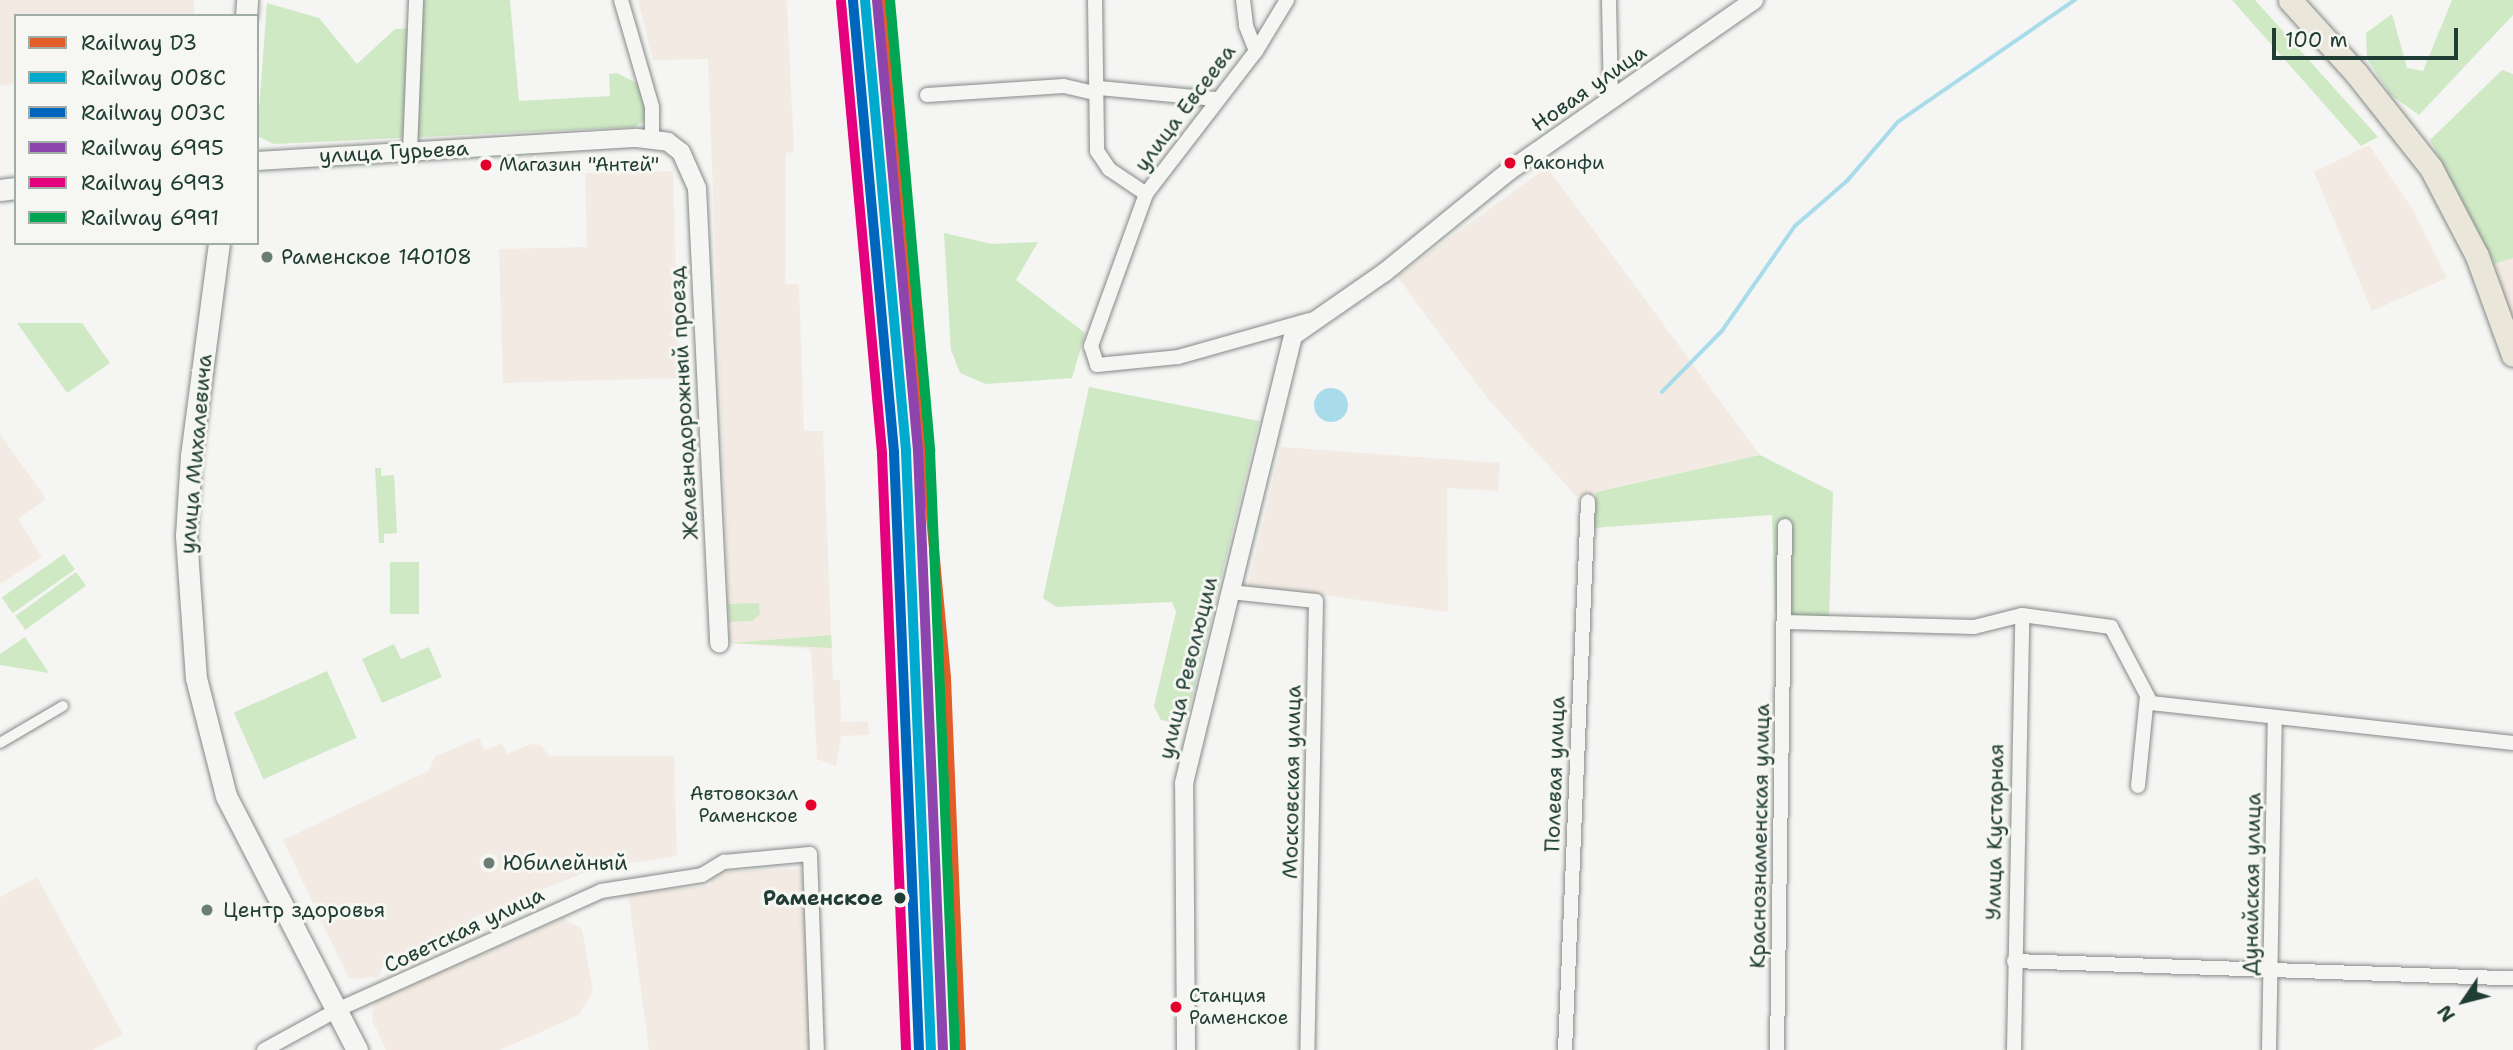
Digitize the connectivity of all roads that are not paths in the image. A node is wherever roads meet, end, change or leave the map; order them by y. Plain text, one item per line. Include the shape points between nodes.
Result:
1 (416, 0) edge
2 (621, 0) edge
3 (1095, 0) edge
4 (1243, 0) edge
5 (1287, 0) edge
6 (1609, 0) edge
7 (1754, 0) edge
8 (2290, 0) edge
9 (1256, 51) junction
10 (1100, 88) junction
11 (927, 94) dead end
12 (1215, 99) junction
13 (1611, 100) junction
14 (652, 139) junction
15 (410, 151) junction
16 (259, 160) edge
17 (1146, 194) junction
18 (219, 245) edge
19 (1318, 317) junction
20 (2513, 355) edge
21 (1588, 501) dead end
22 (1785, 526) dead end
23 (1230, 592) junction
24 (2022, 615) junction
25 (1784, 622) junction
26 (719, 643) dead end
27 (2147, 696) junction
28 (63, 706) dead end
29 (2275, 718) junction
30 (0, 743) edge
31 (2513, 743) edge
32 (2138, 786) dead end
33 (2014, 961) junction
34 (2271, 967) junction
35 (2513, 978) edge
36 (339, 1009) junction
37 (264, 1050) edge
38 (358, 1050) edge
39 (817, 1050) edge
40 (1186, 1050) edge
41 (1307, 1050) edge
42 (1565, 1050) edge
43 (1777, 1050) edge
44 (2014, 1050) edge
45 (2269, 1050) edge

1 - 15 street
2 - 14 street via 652,107
3 - 10 street
4 - 9 street via 1245,26
5 - 9 street, улица Евсеева
6 - 13 street
7 - 13 street, Новая улица
8 - 20 main road via 2356,73 2431,169 2482,267
9 - 12 street, улица Евсеева
10 - 11 street via 1095,93 1065,86
10 - 12 street
10 - 17 street via 1098,156
12 - 17 street, улица Евсеева
13 - 19 street, Новая улица via 1509,171 1385,272
14 - 15 street, улица Гурьева
14 - 26 street, Железнодорожный проезд via 675,147 689,163 696,188
15 - 16 street, улица Гурьева
17 - 19 street, улица Евсеева via 1091,346 1097,365 1178,358
18 - 36 main road, улица Михалевича via 191,456 186,544 196,678 226,796
19 - 23 street, улица Революции via 1289,342
21 - 42 street, Полевая улица
22 - 25 street, Краснознаменская улица
23 - 40 street, улица Революции via 1182,802
23 - 41 street, Московская улица via 1316,601
24 - 25 street via 1974,626
24 - 27 street via 2111,627
24 - 33 street, Улица Кустарная
25 - 43 street, Краснознаменская улица
27 - 29 street via 2151,703
27 - 32 street
28 - 30 street
29 - 31 street
29 - 34 street, Дунайская улица
33 - 34 street
33 - 44 street, Улица Кустарная
34 - 35 street
34 - 45 street, Дунайская улица
36 - 37 street, Советская улица
36 - 38 main road, улица Михалевича
36 - 39 street, Советская улица via 592,895 658,879 702,875 727,861 810,855

